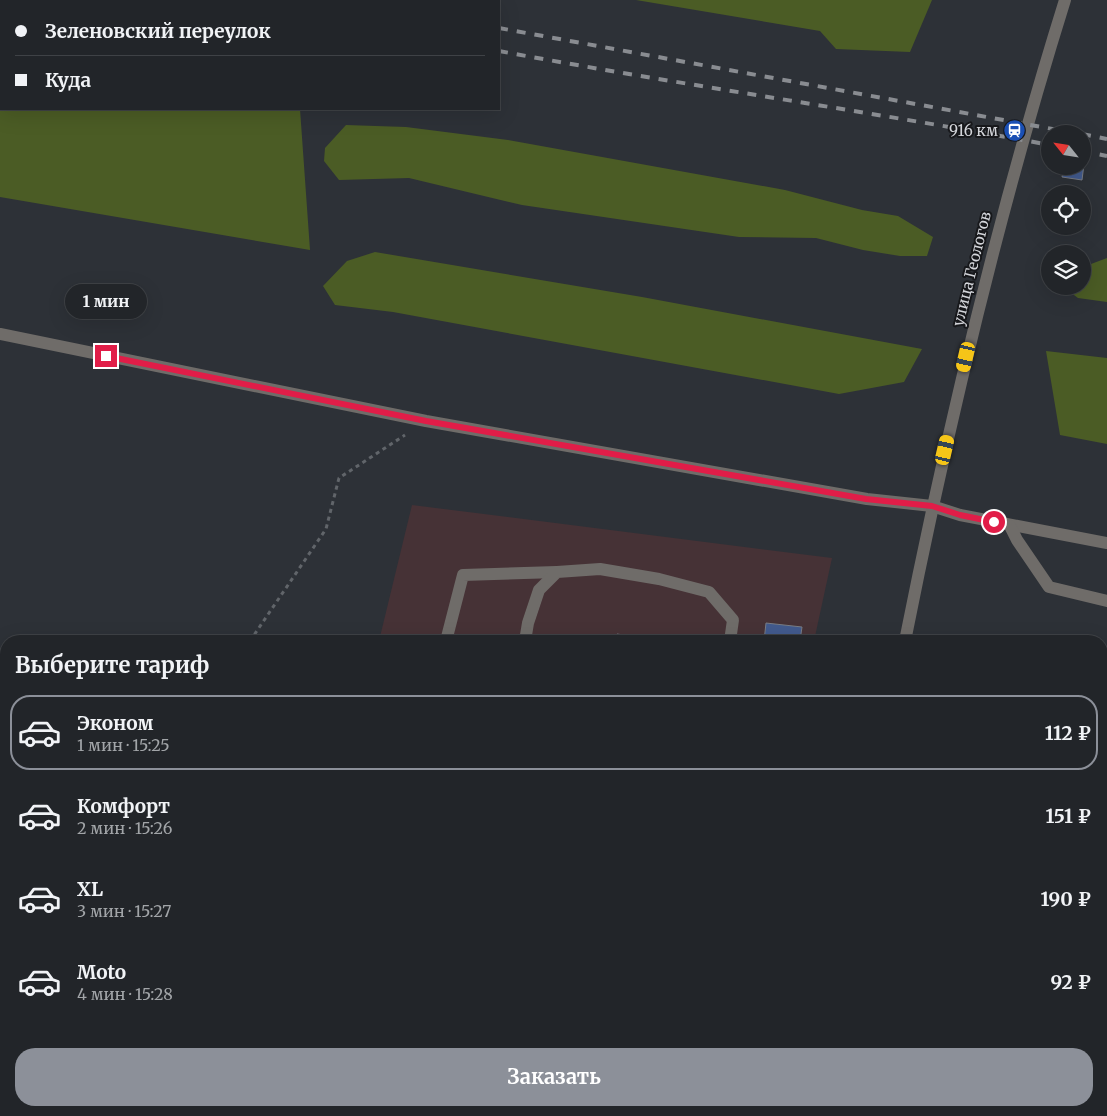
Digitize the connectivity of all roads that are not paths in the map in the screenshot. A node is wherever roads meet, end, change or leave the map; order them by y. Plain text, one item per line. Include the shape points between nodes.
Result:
1 (1065, 0) edge
2 (0, 334) edge
3 (932, 506) junction
4 (1010, 526) junction
5 (1107, 543) edge
6 (557, 572) junction
7 (1107, 601) edge
8 (448, 635) edge
9 (526, 635) edge
10 (731, 635) edge
11 (906, 635) edge

1 - 3 street, улица Геологов via 1022,140 966,357
2 - 3 street via 426,421 857,497
3 - 4 street
3 - 11 street, улица Геологов
4 - 5 street
4 - 7 street via 1049,587
6 - 8 street via 463,575
6 - 9 street via 539,590
6 - 10 street via 600,568 709,592 732,620

